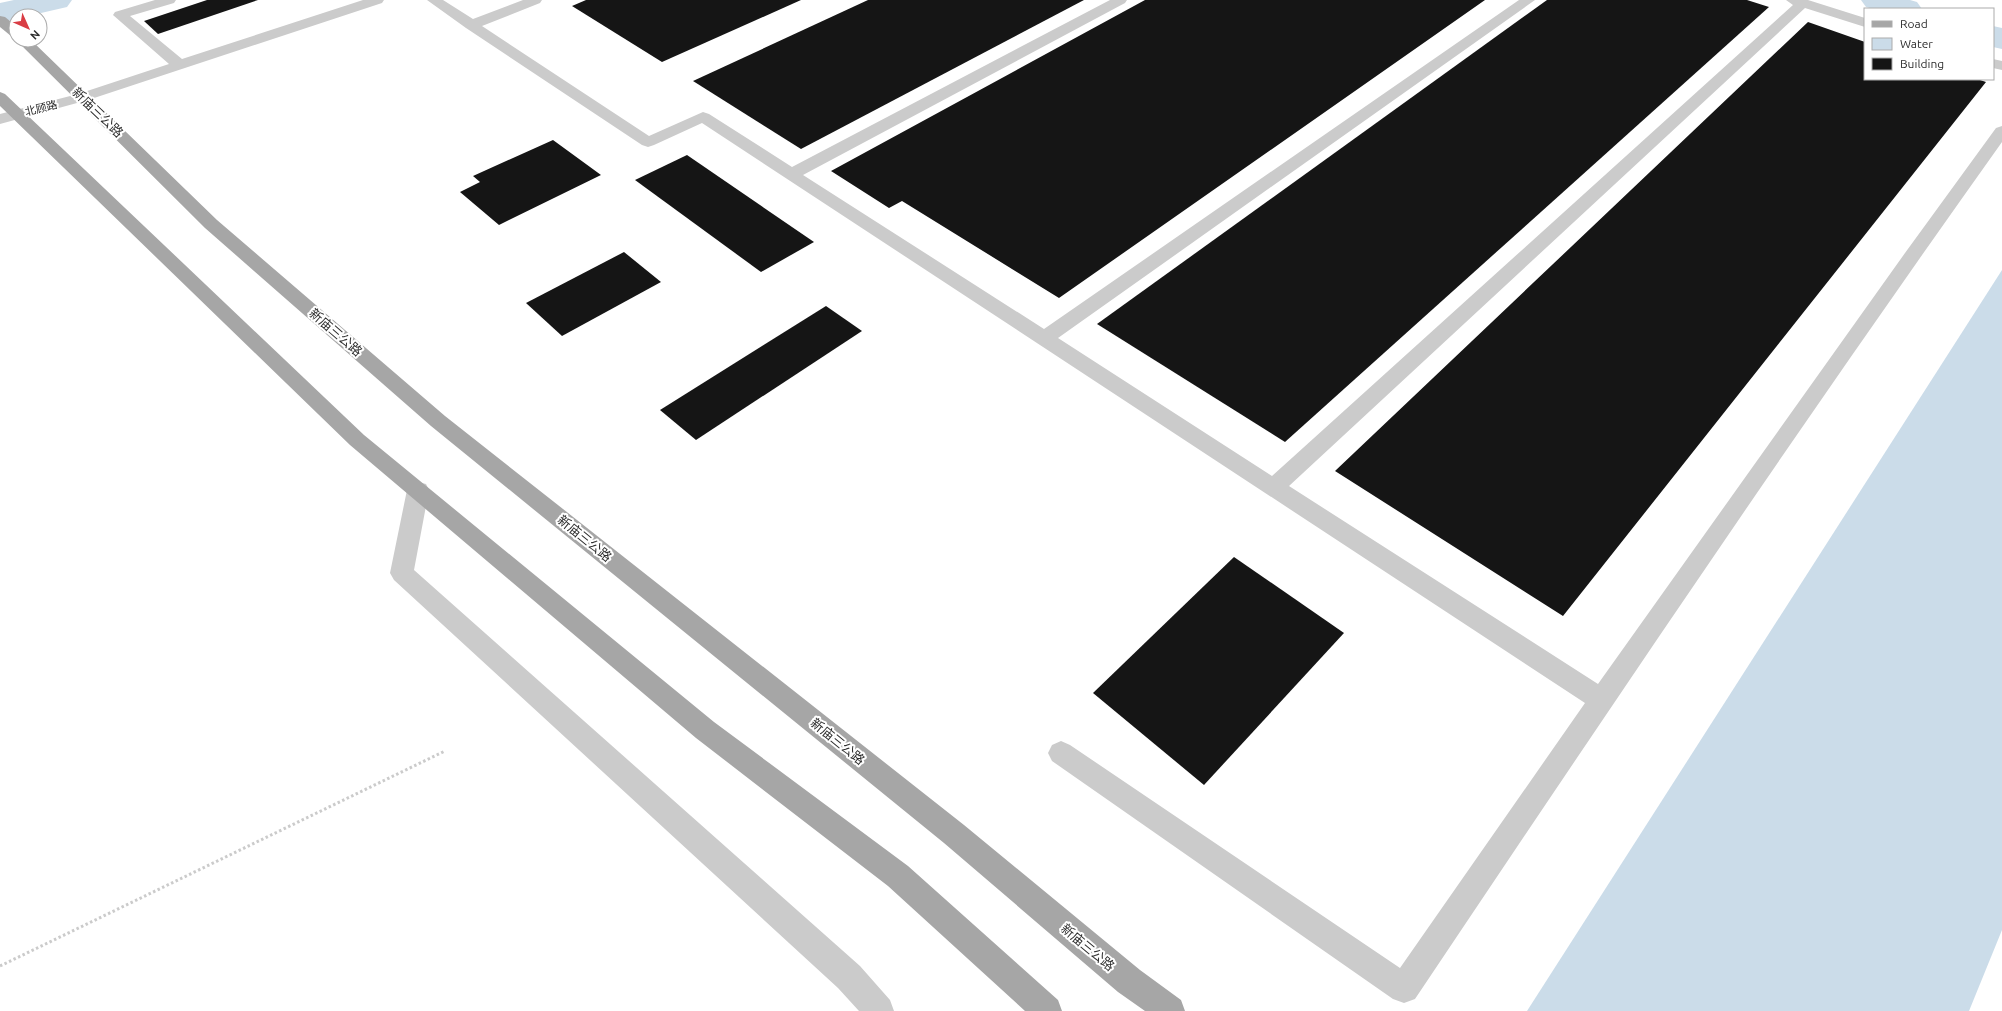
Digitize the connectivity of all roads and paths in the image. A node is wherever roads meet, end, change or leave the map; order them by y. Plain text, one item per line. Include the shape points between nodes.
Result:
1 (169, 0) edge
2 (377, 0) edge
3 (434, 0) edge
4 (535, 0) edge
5 (1120, 0) edge
6 (1528, 0) edge
7 (1798, 2) edge
8 (0, 20) edge
9 (1864, 23) edge
10 (471, 24) junction
11 (8, 27) edge
12 (32, 48) edge
13 (180, 65) junction
14 (0, 97) edge
15 (83, 97) junction
16 (10, 116) edge
17 (2002, 131) edge
18 (792, 174) junction
19 (1044, 338) junction
20 (1274, 486) junction
21 (418, 490) junction
22 (1601, 700) junction
23 (445, 751) dead end
24 (1062, 753) dead end
25 (0, 966) edge
26 (879, 1011) edge
27 (1047, 1011) edge
28 (1170, 1011) edge

1 - 13 street via 120,15
2 - 13 street, 北顾路
3 - 10 street
4 - 10 street
5 - 18 street
6 - 19 street
7 - 9 street
7 - 20 street
8 - 11 main road, 新庙三公路
10 - 18 street via 648,142 703,117
12 - 15 main road, 新庙三公路
13 - 15 street, 北顾路
14 - 16 main road
15 - 16 street, 北顾路
15 - 28 main road, 新庙三公路 via 211,224 438,420 954,834 1129,981
16 - 21 main road via 357,440
17 - 22 street via 1906,263
18 - 19 street
19 - 20 street
20 - 22 street
21 - 26 street via 402,573 849,977
21 - 27 main road via 705,730 898,876
22 - 24 street via 1404,988
23 - 25 path

